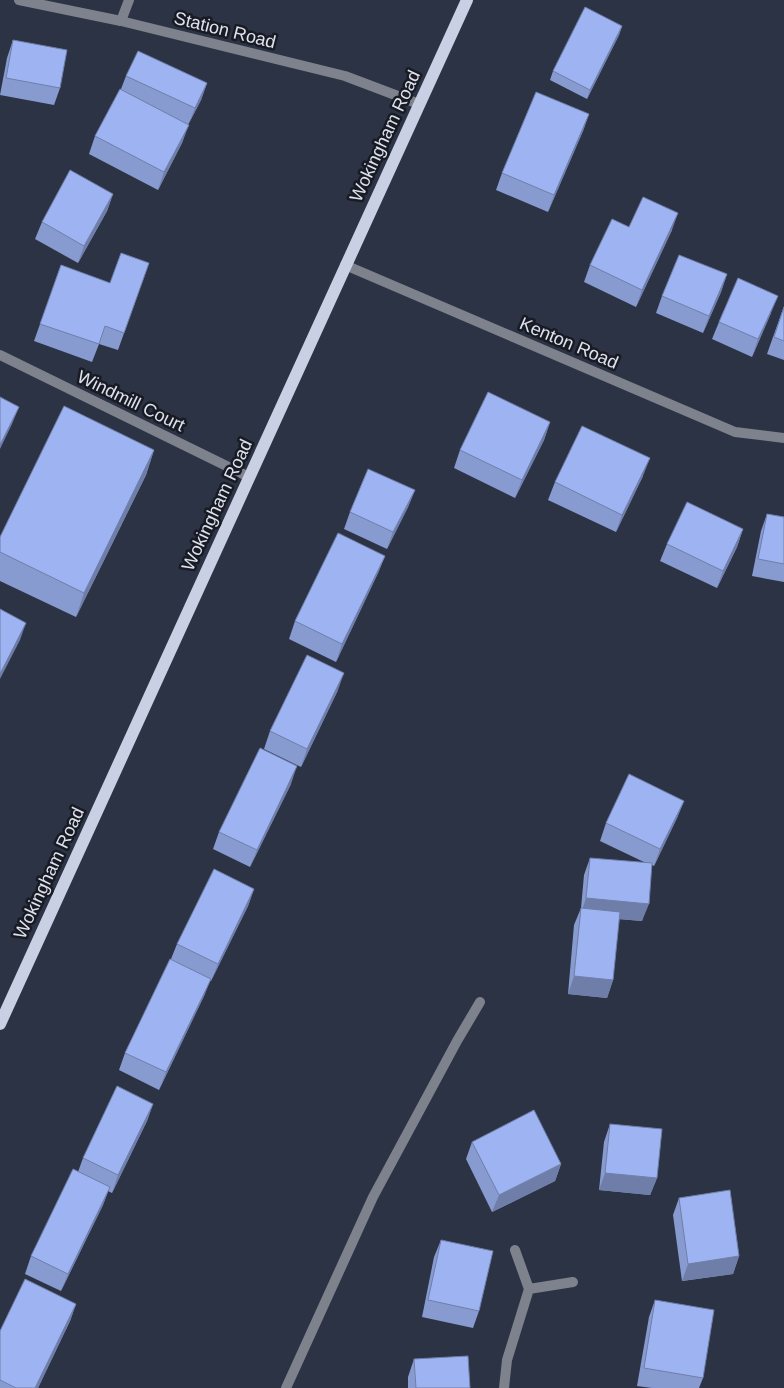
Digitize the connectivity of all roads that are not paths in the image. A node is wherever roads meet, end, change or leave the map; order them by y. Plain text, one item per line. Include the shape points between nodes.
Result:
1 (19, 0) edge
2 (129, 0) edge
3 (467, 0) edge
4 (121, 22) junction
5 (419, 104) junction
6 (345, 265) junction
7 (0, 355) edge
8 (784, 438) edge
9 (249, 477) junction
10 (480, 1002) dead end
11 (0, 1024) edge
12 (515, 1250) dead end
13 (573, 1282) dead end
14 (530, 1289) junction
15 (286, 1388) edge
16 (504, 1388) edge

1 - 4 street, Station Road
2 - 4 street
3 - 5 main road, Wokingham Road
4 - 5 street, Station Road via 346,76
5 - 6 main road, Wokingham Road
6 - 8 street, Kenton Road via 735,432
6 - 9 main road, Wokingham Road
7 - 9 street, Windmill Court
9 - 11 main road, Wokingham Road
10 - 15 street via 373,1197
12 - 14 street
13 - 14 street
14 - 16 street via 507,1360

